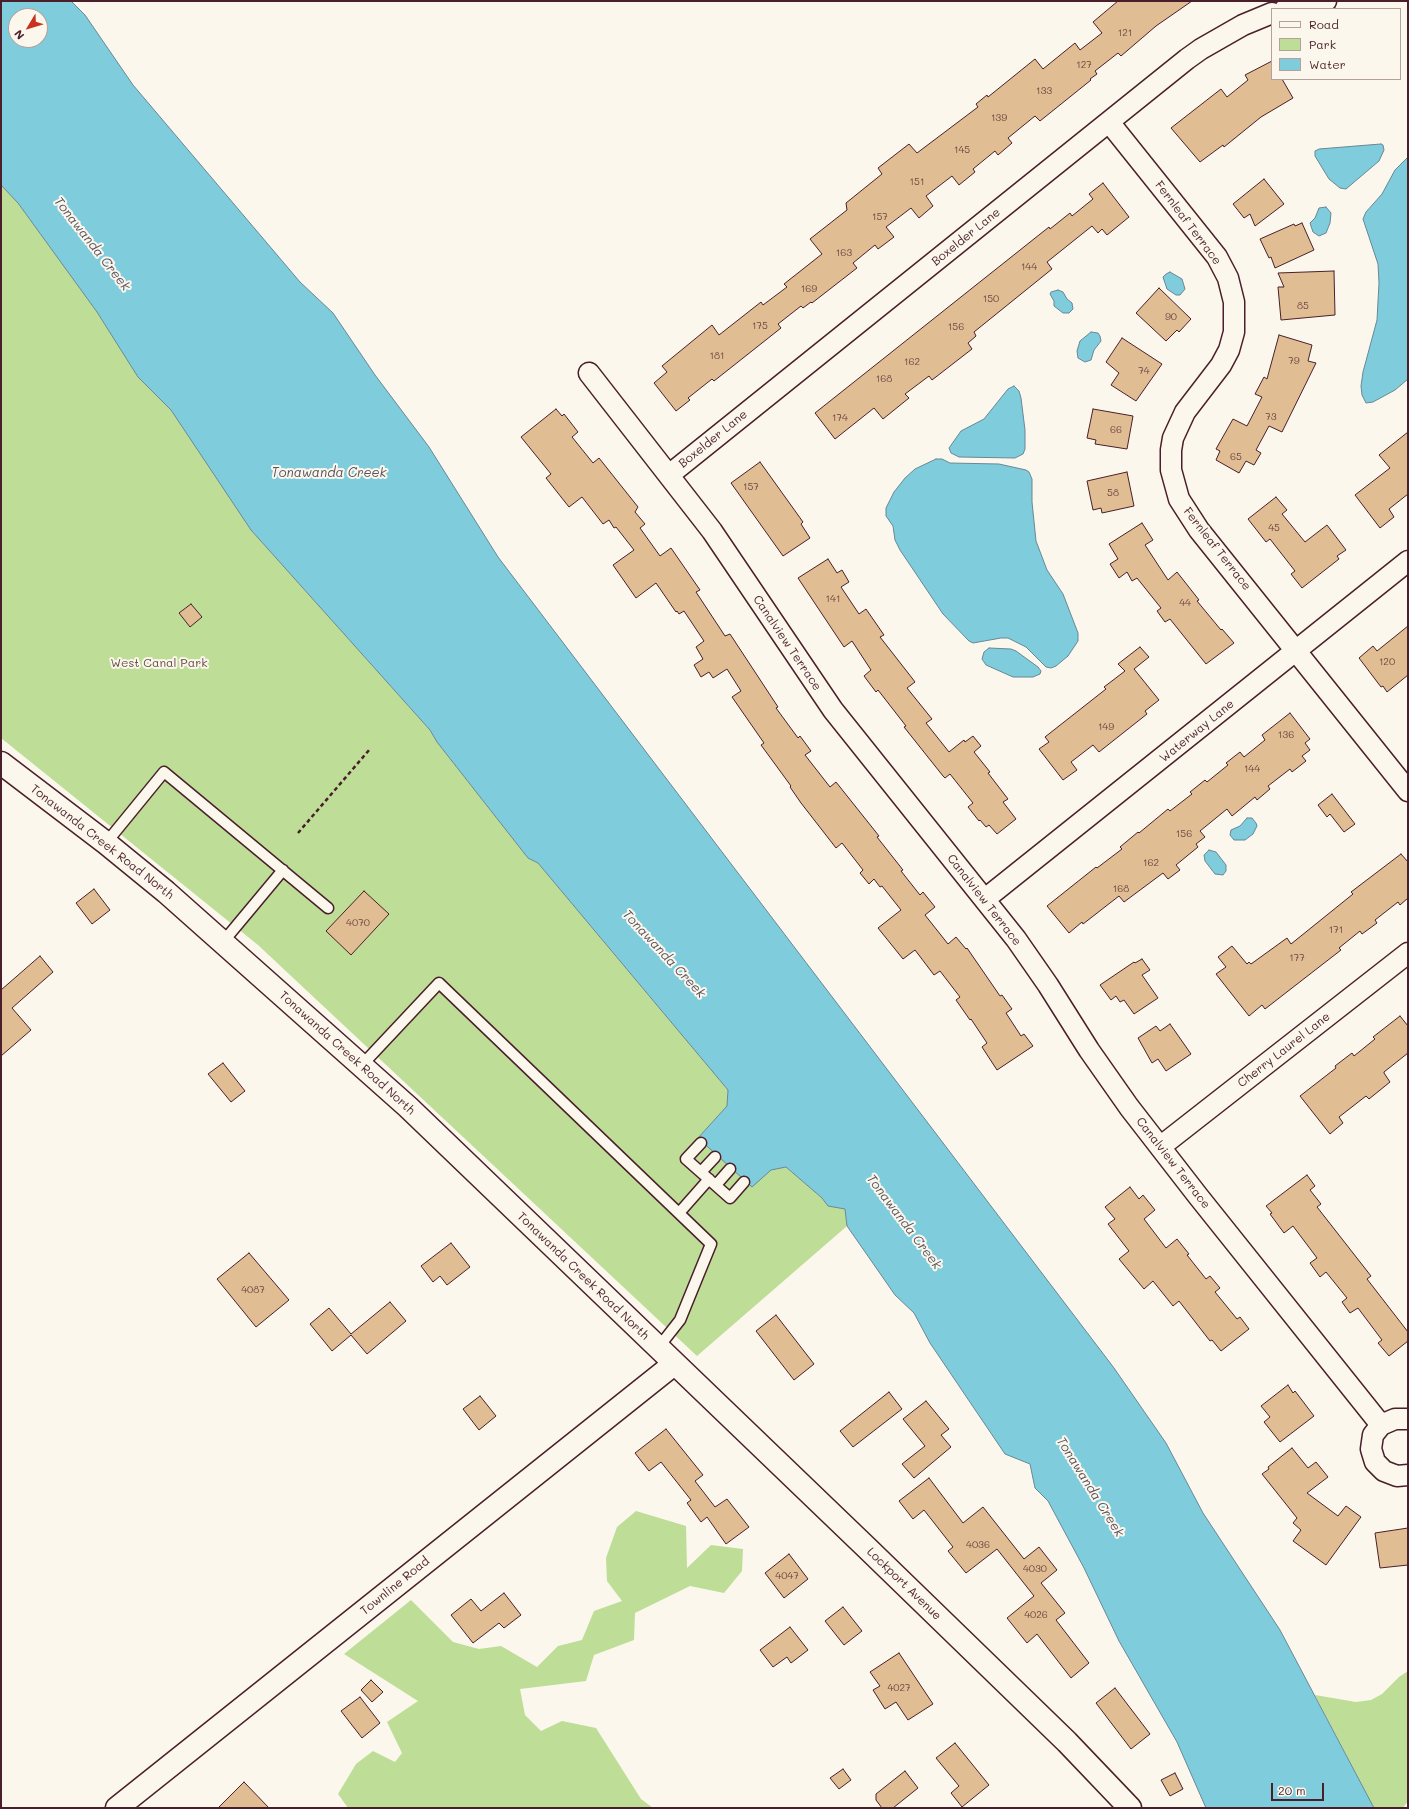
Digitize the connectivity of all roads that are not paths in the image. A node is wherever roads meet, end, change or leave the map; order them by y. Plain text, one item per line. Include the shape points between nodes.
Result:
1 (1326, 1) edge
2 (1290, 8) edge
3 (1271, 13) edge
4 (1110, 122) junction
5 (589, 373) dead end
6 (669, 475) junction
7 (1408, 561) edge
8 (1297, 651) junction
9 (1, 764) edge
10 (1408, 791) edge
11 (106, 843) junction
12 (283, 870) junction
13 (985, 899) junction
14 (328, 908) dead end
15 (223, 942) junction
16 (1408, 952) edge
17 (362, 1065) junction
18 (701, 1143) dead end
19 (1160, 1147) junction
20 (715, 1157) dead end
21 (730, 1170) dead end
22 (701, 1172) junction
23 (712, 1182) junction
24 (744, 1182) dead end
25 (679, 1213) junction
26 (658, 1348) junction
27 (674, 1364) junction
28 (1408, 1419) edge
29 (1381, 1425) junction
30 (1408, 1475) edge
31 (117, 1808) edge
32 (1130, 1808) edge

1 - 2 street
3 - 4 street, Boxelder Lane via 1243,25 1201,49
4 - 6 street, Boxelder Lane
4 - 8 street, Fernleaf Terrace via 1216,257 1228,278 1234,302 1234,332 1226,358 1185,412 1173,438 1170,461 1175,490 1199,530
5 - 6 street, Canalview Terrace
6 - 13 street, Canalview Terrace via 721,542 833,710
7 - 8 street, Waterway Lane
8 - 10 street, Fernleaf Terrace
8 - 13 street, Waterway Lane
9 - 11 street, Tonawanda Creek Road North
11 - 12 lane via 164,772
11 - 15 street, Tonawanda Creek Road North
12 - 14 lane
12 - 15 lane
13 - 19 street, Canalview Terrace via 1035,965 1101,1069
15 - 17 street, Tonawanda Creek Road North
16 - 19 street, Cherry Laurel Lane
17 - 25 lane via 439,983
17 - 26 street, Tonawanda Creek Road North
18 - 22 lane via 686,1159
19 - 29 street, Canalview Terrace
20 - 22 lane
21 - 23 lane
22 - 23 lane
23 - 24 lane via 730,1198
23 - 25 lane
25 - 26 lane via 711,1244 680,1320
26 - 27 street, Tonawanda Creek Road North
27 - 31 street, Townline Road
27 - 32 street, Lockport Avenue via 936,1614 1067,1742
28 - 29 street via 1395,1418
29 - 30 street via 1375,1431 1371,1444 1375,1462 1380,1469 1392,1475

